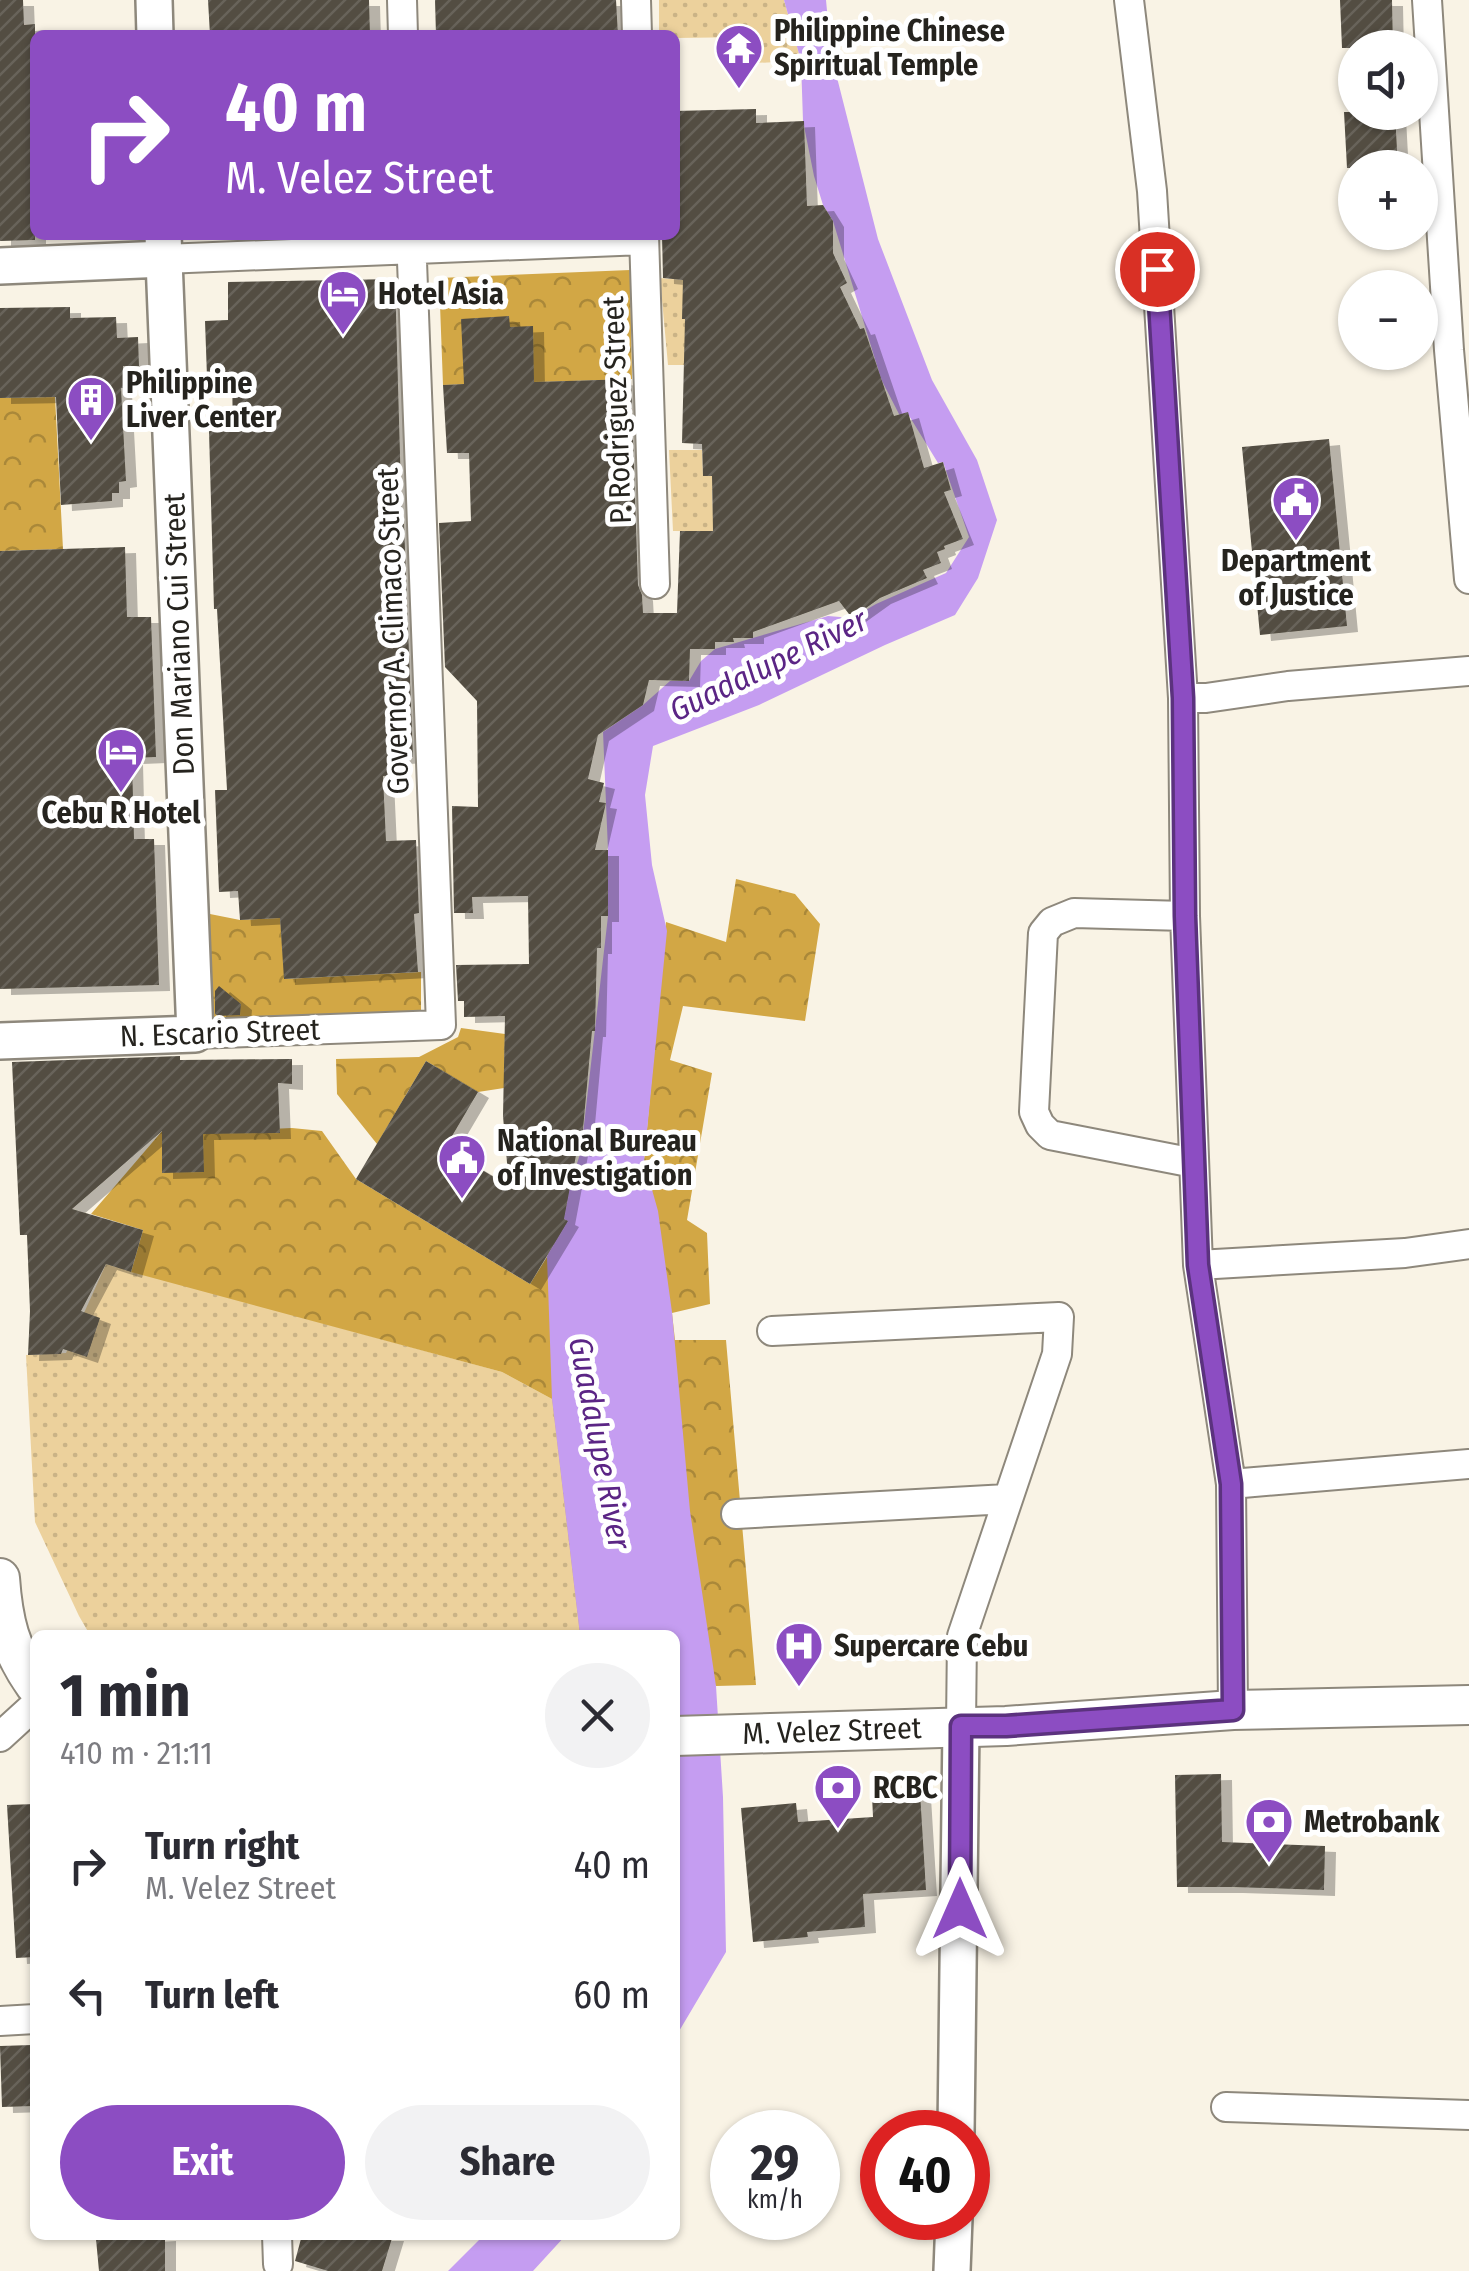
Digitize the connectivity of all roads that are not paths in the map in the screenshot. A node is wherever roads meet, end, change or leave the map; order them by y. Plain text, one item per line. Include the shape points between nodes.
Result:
1 (154, 0) edge
2 (402, 0) edge
3 (636, 0) edge
4 (1129, 0) edge
5 (1427, 0) edge
6 (155, 30) edge
7 (403, 30) edge
8 (637, 30) edge
9 (504, 240) edge
10 (644, 240) edge
11 (411, 242) edge
12 (163, 247) edge
13 (0, 266) edge
14 (1469, 579) edge
15 (655, 584) dead end
16 (1469, 671) edge
17 (1183, 698) junction
18 (1185, 916) junction
19 (440, 1025) joint
20 (195, 1034) junction
21 (0, 1042) edge
22 (1194, 1163) junction
23 (1469, 1244) edge
24 (1198, 1265) junction
25 (772, 1330) dead end
26 (1469, 1464) edge
27 (1231, 1484) junction
28 (1007, 1499) junction
29 (736, 1514) dead end
30 (0, 1578) edge
31 (30, 1678) edge
32 (1469, 1705) edge
33 (30, 1710) edge
34 (1233, 1710) junction
35 (961, 1726) junction
36 (680, 1736) edge
37 (0, 1737) edge
38 (30, 2019) edge
39 (0, 2021) edge
40 (1226, 2107) dead end
41 (956, 2110) edge
42 (1469, 2115) edge
43 (277, 2240) edge
44 (953, 2240) edge
45 (278, 2264) dead end
46 (952, 2271) edge

1 - 6 street
2 - 7 street
3 - 8 street
4 - 17 street via 1152,191
5 - 14 street
9 - 11 street
10 - 15 street, P. Rodriguez Street
11 - 12 street
11 - 19 street, Governor A. Climaco Street
12 - 13 street
12 - 20 street, Don Mariano Cui Street
16 - 17 street
17 - 18 street
18 - 22 street
18 - 22 street via 1074,913 1043,932 1034,1112 1050,1135
19 - 20 street, N. Escario Street
20 - 21 street, N. Escario Street
22 - 24 street
23 - 24 street
24 - 27 street
25 - 28 street via 1059,1317 1057,1354
26 - 27 street
27 - 34 street
28 - 29 street
28 - 35 street via 962,1636
30 - 31 main road via 8,1636
32 - 34 main road, M. Velez Street
33 - 37 street
34 - 35 main road, M. Velez Street
35 - 36 main road, M. Velez Street
35 - 41 street
38 - 39 street
40 - 42 street
43 - 45 street
44 - 46 street

